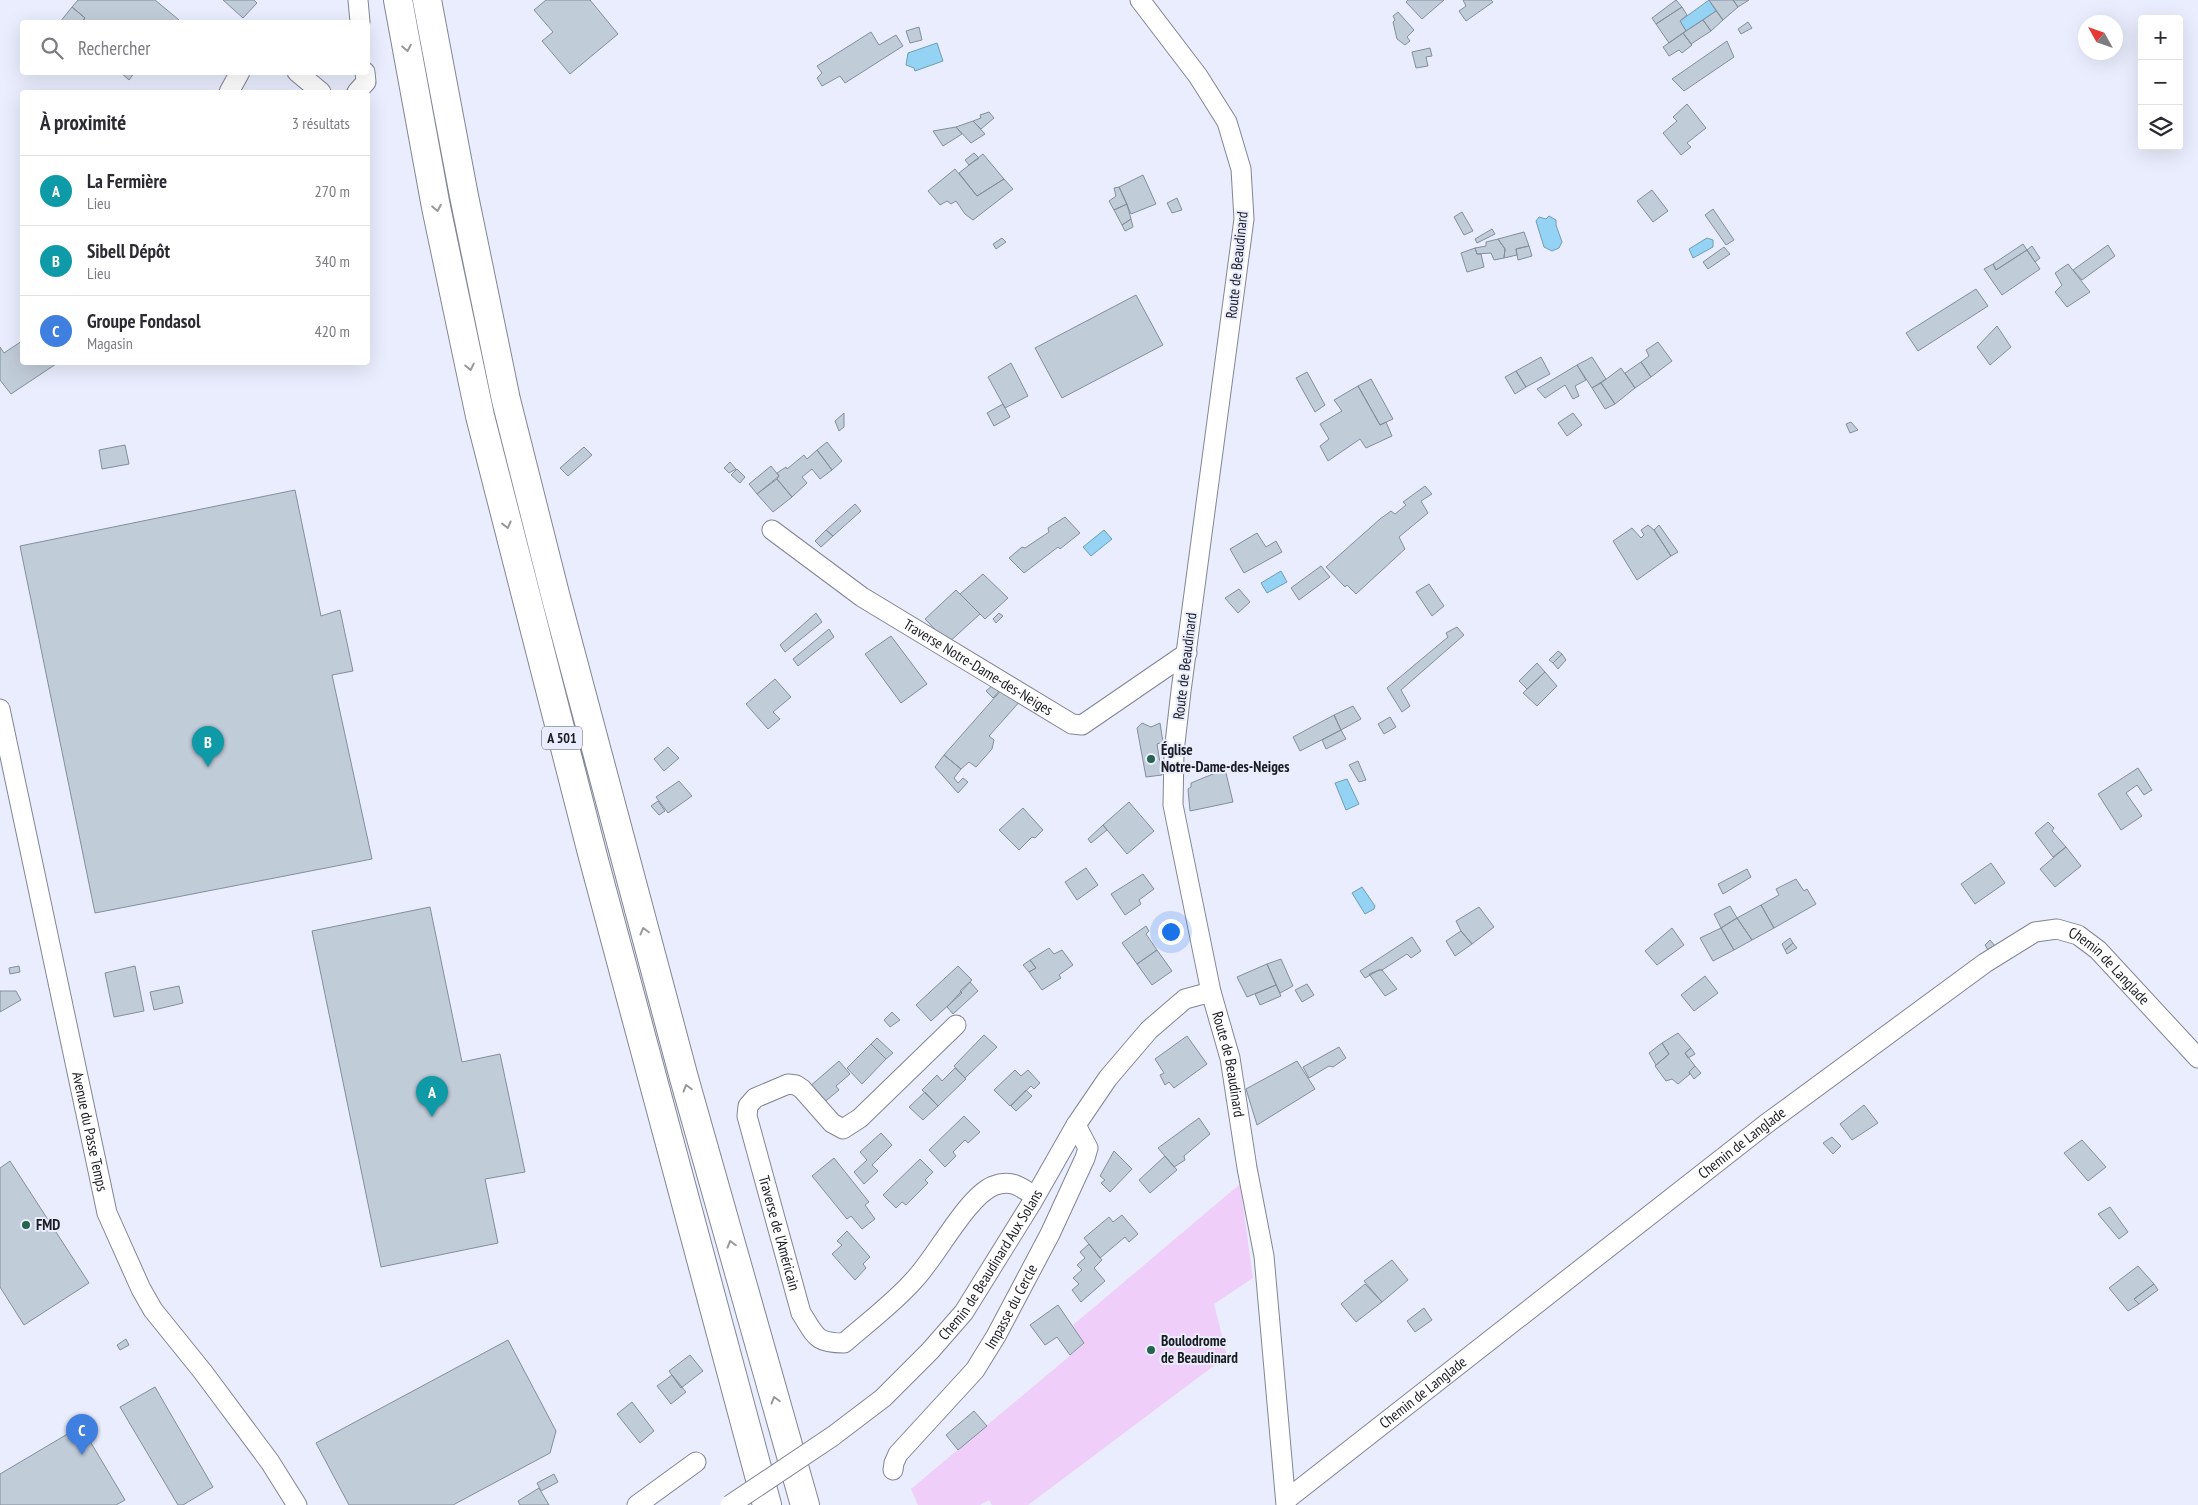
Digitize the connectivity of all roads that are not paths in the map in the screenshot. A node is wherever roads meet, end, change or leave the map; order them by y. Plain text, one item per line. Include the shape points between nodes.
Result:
1 (358, 0) edge
2 (398, 0) edge
3 (427, 0) edge
4 (1140, 0) edge
5 (360, 20) edge
6 (238, 75) edge
7 (301, 75) edge
8 (230, 90) edge
9 (319, 90) edge
10 (772, 530) dead end
11 (1187, 653) junction
12 (0, 709) edge
13 (1210, 992) junction
14 (956, 1025) dead end
15 (2198, 1058) edge
16 (1076, 1124) junction
17 (1034, 1196) junction
18 (696, 1462) dead end
19 (893, 1470) dead end
20 (1286, 1502) edge
21 (297, 1505) edge
22 (637, 1505) edge
23 (730, 1505) edge
24 (767, 1505) edge
25 (805, 1505) edge

1 - 5 street
2 -> 24 highway, A 501 via 436,207 480,416 570,768
25 -> 3 highway, A 501 via 684,1078 509,409
4 - 11 street, Route de Beaudinard via 1198,76 1227,122 1241,169 1244,220
6 - 8 street
7 - 9 street
10 - 11 street, Traverse Notre-Dame-des-Neiges via 862,597 1072,724 1082,725
11 - 13 street, Route de Beaudinard via 1174,752 1173,805
12 - 21 street, Avenue du Passe Temps via 107,1213 153,1310 203,1372
13 - 16 street, Chemin de Beaudinard Aux Solans via 1184,999 1149,1030 1108,1078
13 - 20 street, Route de Beaudinard via 1230,1058 1264,1256
14 - 17 street, Traverse de l'Américain via 860,1118 843,1129 832,1123 796,1085 788,1084 755,1098 748,1106 747,1116 801,1313 818,1338 828,1343 844,1343 915,1280 968,1208 991,1187 1016,1183
15 - 20 street, Chemin de Langlade via 2098,950 2078,935 2056,929 2035,932 1985,963 1766,1124
16 - 17 street, Chemin de Beaudinard Aux Solans
16 - 19 street, Impasse du Cercle via 1088,1148 1050,1234 975,1370 898,1454
17 - 23 street, Chemin de Beaudinard Aux Solans, bridge via 964,1312 884,1398
18 - 22 street

